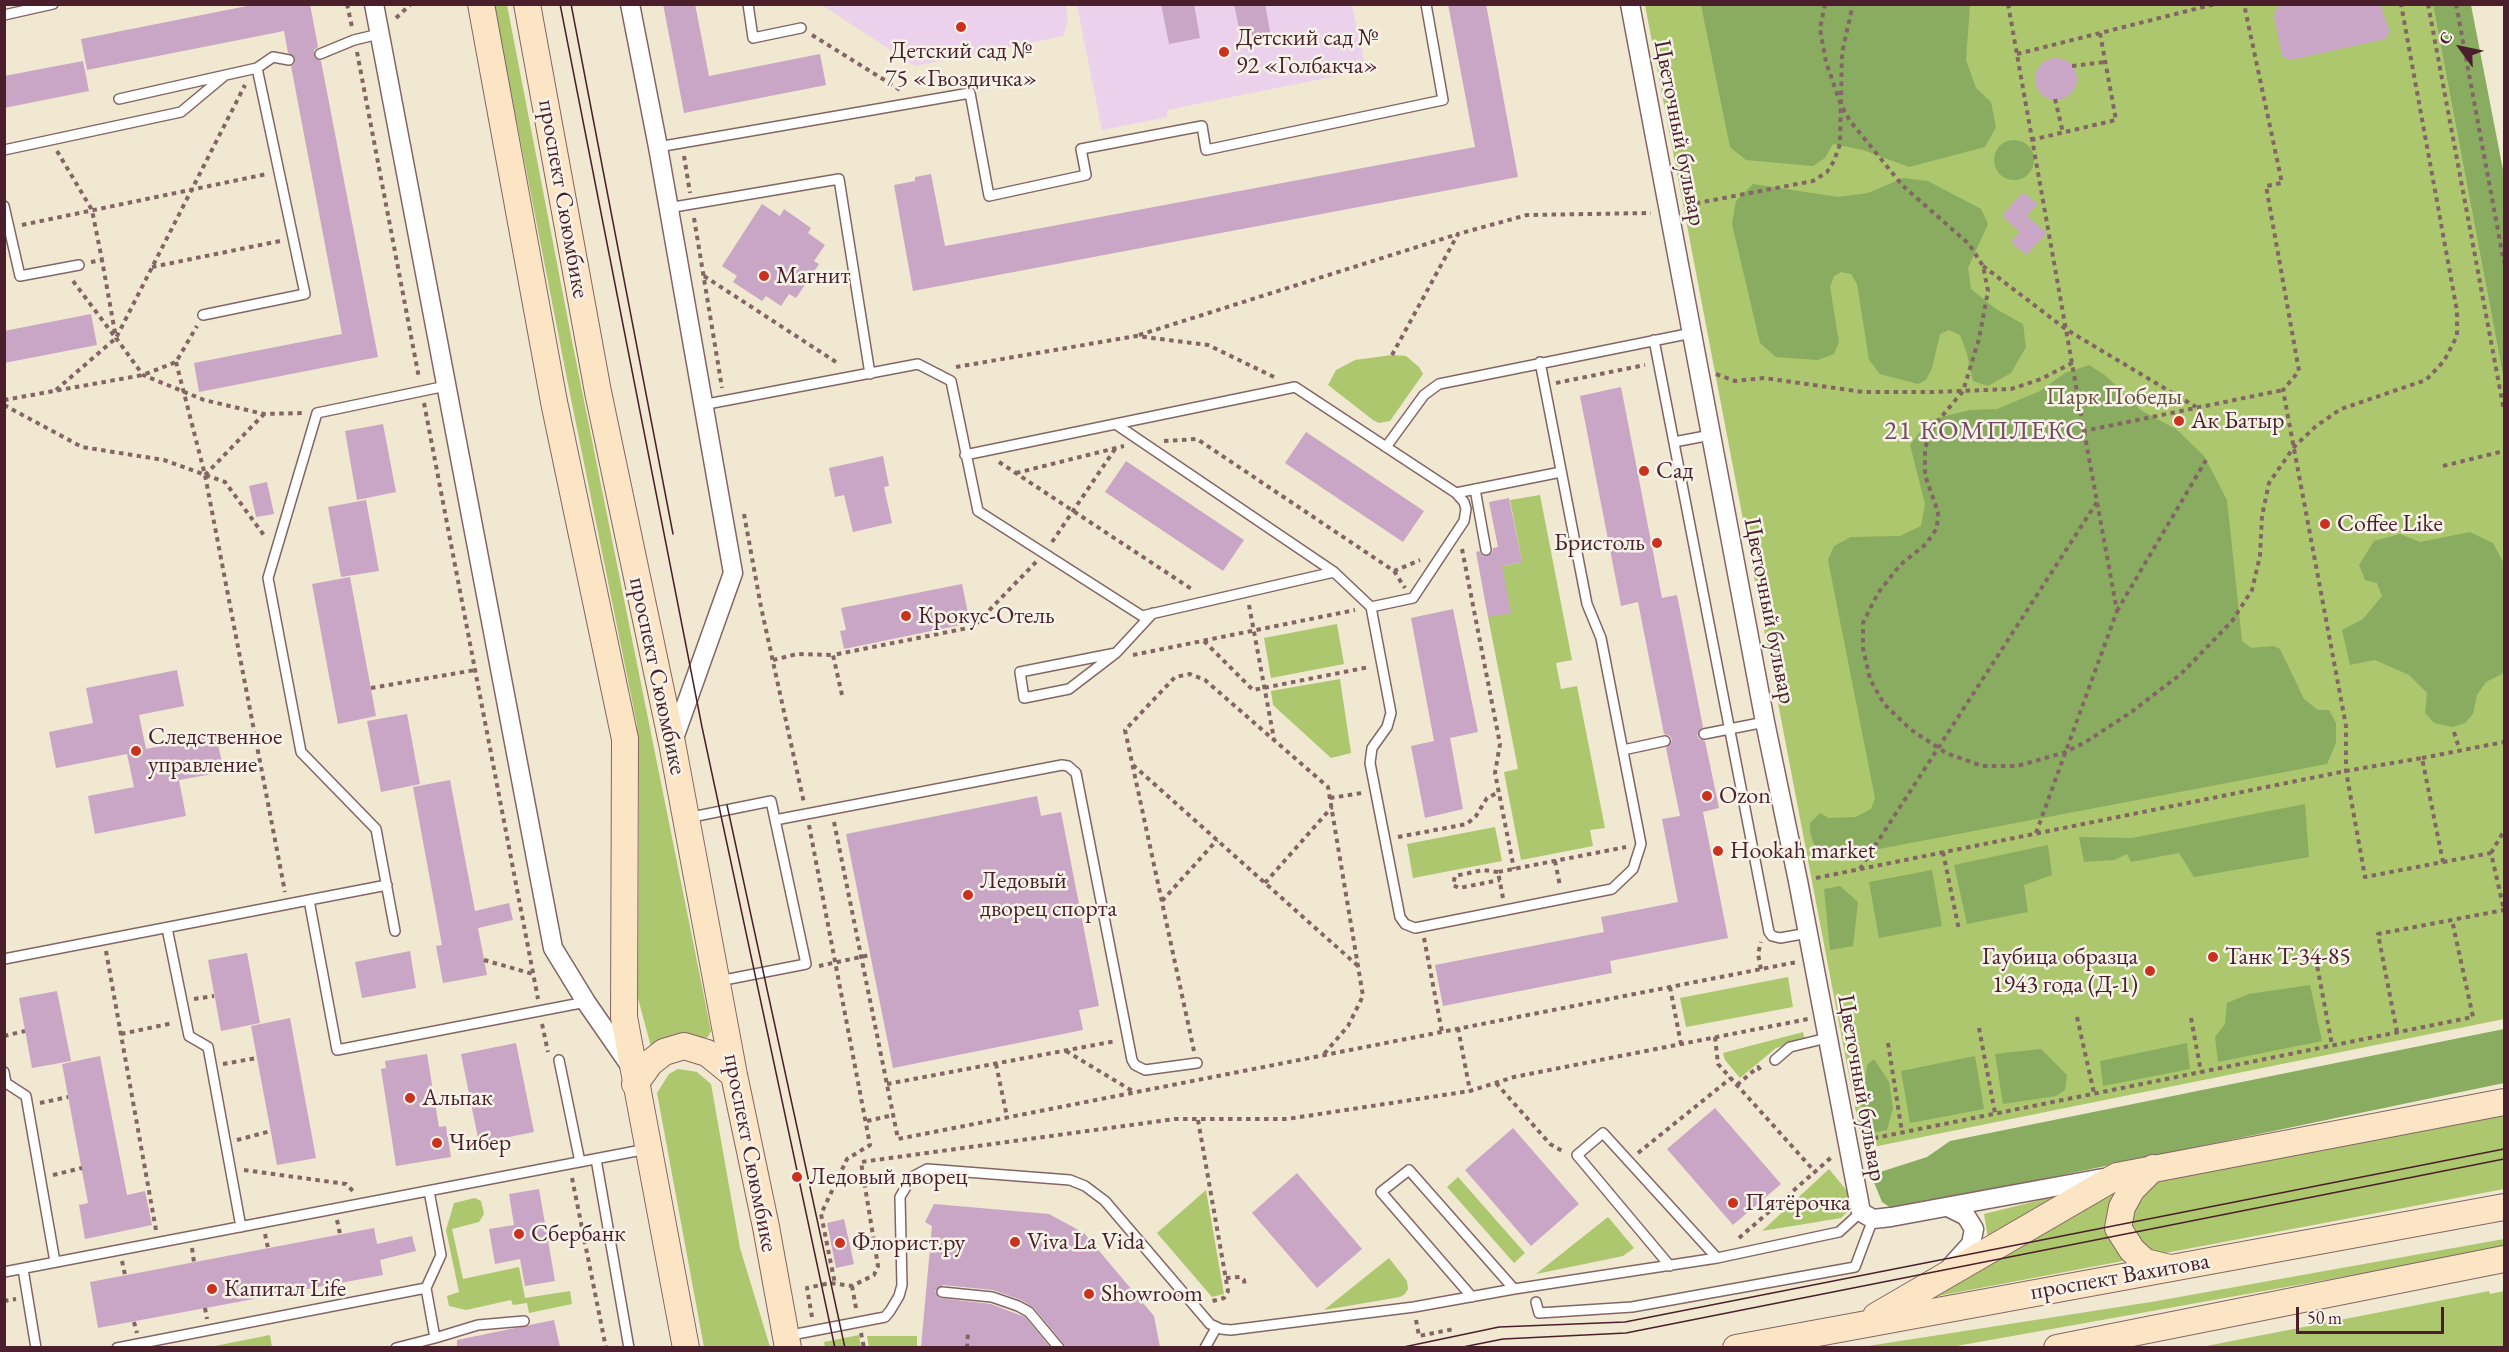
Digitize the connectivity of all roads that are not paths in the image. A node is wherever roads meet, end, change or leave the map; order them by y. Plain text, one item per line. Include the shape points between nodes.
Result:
1 (53, 4) edge
2 (374, 4) edge
3 (481, 4) edge
4 (527, 4) edge
5 (630, 4) edge
6 (748, 4) edge
7 (1426, 4) edge
8 (1630, 4) edge
9 (4, 15) edge
10 (801, 28) road end
11 (379, 34) junction
12 (320, 54) dead end
13 (289, 60) dead end
14 (256, 68) junction
15 (224, 76) junction
16 (119, 99) dead end
17 (658, 147) junction
18 (4, 150) edge
19 (4, 206) edge
20 (669, 208) junction
21 (79, 265) road end
22 (203, 315) road end
23 (1692, 333) junction
24 (1654, 340) junction
25 (1540, 362) junction
26 (870, 374) junction
27 (446, 386) junction
28 (702, 405) junction
29 (1117, 425) junction
30 (1711, 435) junction
31 (1674, 442) junction
32 (1386, 447) junction
33 (965, 455) junction
34 (1561, 472) junction
35 (1475, 489) junction
36 (1456, 493) junction
37 (1486, 550) dead end
38 (1334, 572) junction
39 (1371, 606) junction
40 (1153, 613) junction
41 (1112, 657) junction
42 (1765, 722) junction
43 (1729, 729) junction
44 (1704, 734) dead end
45 (1665, 741) dead end
46 (672, 743) junction
47 (1623, 750) junction
48 (686, 818) junction
49 (775, 820) junction
50 (387, 885) junction
51 (309, 900) junction
52 (167, 928) junction
53 (395, 931) dead end
54 (1808, 933) junction
55 (4, 960) edge
56 (717, 981) junction
57 (586, 1002) junction
58 (1827, 1038) junction
59 (559, 1060) dead end
60 (1775, 1060) dead end
61 (1197, 1064) road end
62 (4, 1072) edge
63 (734, 1075) junction
64 (634, 1077) junction
65 (2505, 1102) edge
66 (648, 1149) junction
67 (596, 1159) junction
68 (580, 1162) junction
69 (2153, 1168) junction
70 (2117, 1176) junction
71 (429, 1191) junction
72 (1948, 1207) junction
73 (2505, 1207) edge
74 (1867, 1216) junction
75 (241, 1227) junction
76 (1717, 1258) junction
77 (2505, 1259) edge
78 (55, 1262) junction
79 (1670, 1266) junction
80 (2171, 1268) junction
81 (23, 1269) junction
82 (4, 1272) edge
83 (1939, 1279) junction
84 (426, 1288) junction
85 (1514, 1289) junction
86 (942, 1292) dead end
87 (1472, 1297) junction
88 (1536, 1302) dead end
89 (525, 1321) dead end
90 (2172, 1324) junction
91 (1860, 1325) junction
92 (1216, 1328) junction
93 (435, 1338) junction
94 (787, 1342) edge
95 (36, 1347) edge
96 (117, 1347) edge
97 (396, 1347) edge
98 (628, 1347) edge
99 (686, 1347) edge
100 (1059, 1347) edge
101 (1205, 1347) edge
102 (1736, 1347) edge
103 (2057, 1347) edge
104 (2152, 1347) edge

1 - 9 lane
2 - 11 street
3 - 64 main road, проспект Сююмбике via 554,402 625,739 624,1017
4 - 46 main road, проспект Сююмбике via 598,392
5 - 17 street
6 - 10 lane via 753,38
7 - 17 lane via 1443,100 1206,150 1202,126 1081,150 1086,176 989,196 970,93
8 - 23 street, Цветочный бульвар
11 - 12 lane via 354,39
11 - 27 street
13 - 14 lane via 273,57
14 - 15 lane
14 - 22 lane via 305,294
15 - 16 lane
15 - 18 lane via 181,112
17 - 20 street
19 - 21 lane via 20,276
20 - 26 lane via 839,179
20 - 28 street
23 - 24 lane
23 - 30 street, Цветочный бульвар
24 - 25 lane
24 - 31 lane
25 - 32 lane via 1439,384 1424,395
25 - 34 lane
26 - 28 lane
26 - 33 lane via 918,364 951,381
27 - 50 lane via 316,413 268,578 302,752 376,829
27 - 57 street via 553,948
28 - 46 street via 733,573
29 - 32 lane via 1295,387
29 - 33 lane
29 - 38 lane
30 - 31 lane
30 - 42 street, Цветочный бульвар
31 - 43 lane
32 - 36 lane
33 - 40 lane via 978,511 1142,616
34 - 35 lane
34 - 47 lane via 1587,604 1601,638
35 - 36 lane
35 - 37 lane
36 - 39 lane via 1464,502 1464,521 1413,598
38 - 39 lane
38 - 40 lane
39 - 47 lane via 1391,713 1389,723 1374,743 1370,764 1400,917 1409,926 1612,889 1633,869 1641,844
40 - 41 lane
41 - 41 lane via 1020,672 1024,698 1069,689
42 - 43 lane
42 - 54 street, Цветочный бульвар
43 - 44 lane
43 - 54 lane via 1769,932 1780,938
45 - 47 lane
46 - 48 main road, проспект Сююмбике
48 - 49 lane via 771,801
48 - 56 main road, проспект Сююмбике
49 - 56 lane via 806,964
49 - 61 lane via 1062,765 1072,770 1076,773 1132,1060 1145,1070
50 - 51 lane
50 - 53 lane
51 - 52 lane
51 - 57 lane via 338,1050
52 - 55 lane
52 - 75 lane via 189,1036 208,1047
54 - 58 street, Цветочный бульвар
56 - 63 main road, проспект Сююмбике
57 - 64 street
58 - 60 lane via 1790,1047
58 - 74 street, Цветочный бульвар via 1847,1143
59 - 68 lane
62 - 78 lane via 6,1083 26,1096
63 - 64 main road via 707,1053 684,1046 664,1052
63 - 94 main road, проспект Сююмбике
64 - 66 main road, проспект Сююмбике
65 - 69 main road
66 - 67 lane
66 - 99 main road, проспект Сююмбике
67 - 68 lane
67 - 98 lane
68 - 71 lane
69 - 70 main road
69 - 80 main road via 2132,1189 2122,1207 2118,1228 2145,1262
70 - 72 street
70 - 83 main road
71 - 75 lane
71 - 84 lane via 441,1255
72 - 74 street
72 - 83 street via 1966,1216 1974,1229 1971,1244
73 - 80 main road, проспект Вахитова
74 - 76 lane via 1839,1232
74 - 88 lane via 1855,1267 1632,1307 1539,1313
75 - 78 lane
76 - 79 lane
76 - 79 lane via 1603,1133 1577,1155
77 - 90 main road
78 - 81 lane
79 - 85 lane
80 - 91 main road, проспект Вахитова
81 - 82 lane
81 - 95 lane
83 - 91 main road
84 - 93 lane
84 - 96 lane
85 - 87 lane
85 - 87 lane via 1409,1170 1382,1192
86 - 100 lane via 992,1297 1018,1306 1029,1312
87 - 92 lane via 1231,1330
89 - 93 lane via 478,1325
90 - 103 main road
90 - 104 main road
91 - 102 main road, проспект Вахитова
92 - 94 lane via 1105,1201 1084,1186 1070,1180 936,1168 912,1177 900,1197 902,1285 885,1317 815,1331
92 - 101 lane
93 - 97 lane

